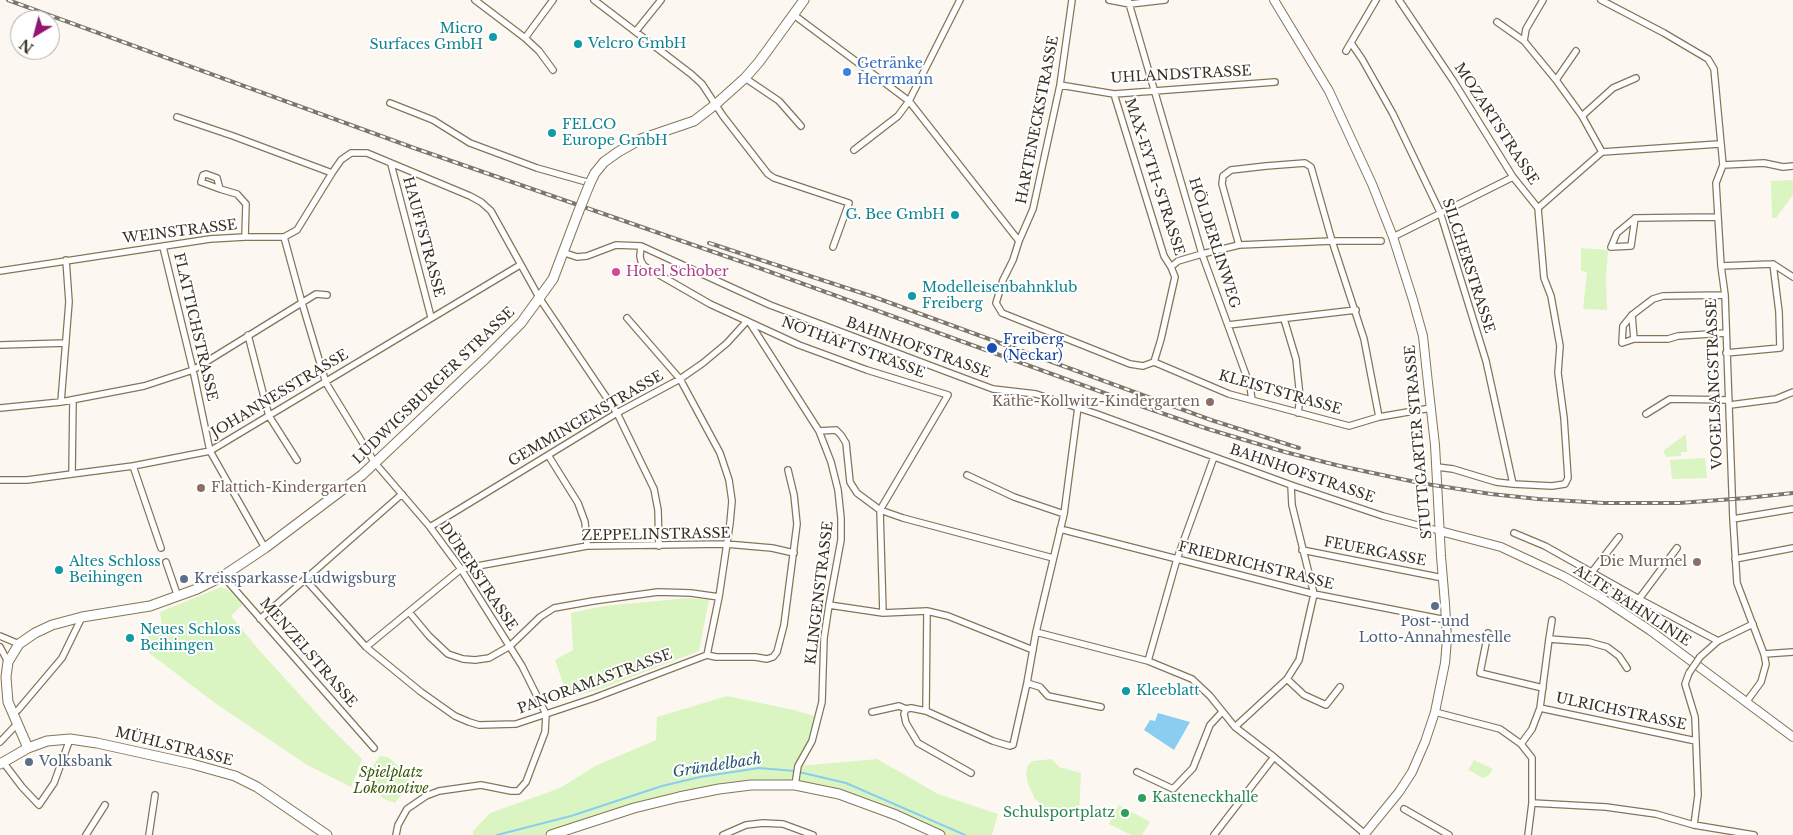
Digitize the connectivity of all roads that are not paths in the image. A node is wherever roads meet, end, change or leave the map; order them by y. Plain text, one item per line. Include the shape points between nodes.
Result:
1 (475, 0) edge
2 (553, 0) edge
3 (594, 0) edge
4 (661, 0) edge
5 (804, 0) edge
6 (960, 0) edge
7 (1072, 0) edge
8 (1109, 0) edge
9 (1165, 0) edge
10 (1274, 0) edge
11 (1376, 0) edge
12 (1399, 0) edge
13 (1543, 0) edge
14 (1600, 0) edge
15 (1129, 2) edge
16 (794, 15) junction
17 (1497, 22) dead end
18 (636, 31) junction
19 (525, 38) junction
20 (1524, 41) junction
21 (1351, 43) junction
22 (1346, 51) dead end
23 (1576, 51) dead end
24 (553, 70) dead end
25 (745, 78) junction
26 (1636, 78) dead end
27 (1556, 80) junction
28 (1275, 82) dead end
29 (1060, 85) junction
30 (1154, 92) junction
31 (1114, 94) junction
32 (909, 101) junction
33 (390, 103) dead end
34 (716, 104) junction
35 (1582, 116) junction
36 (177, 117) dead end
37 (801, 126) dead end
38 (1719, 144) junction
39 (854, 150) dead end
40 (1602, 152) junction
41 (391, 164) junction
42 (1723, 166) junction
43 (1793, 166) edge
44 (332, 173) junction
45 (1513, 177) junction
46 (590, 183) junction
47 (220, 189) dead end
48 (1538, 208) junction
49 (1440, 212) junction
50 (1717, 217) junction
51 (1635, 218) junction
52 (245, 237) junction
53 (284, 237) junction
54 (1393, 237) junction
55 (1019, 241) junction
56 (1332, 241) junction
57 (1381, 242) dead end
58 (1239, 245) junction
59 (641, 246) junction
60 (163, 247) junction
61 (833, 247) dead end
62 (564, 253) junction
63 (1202, 254) junction
64 (66, 260) junction
65 (1773, 264) junction
66 (520, 265) junction
67 (1720, 266) junction
68 (1171, 268) junction
69 (0, 271) edge
70 (1793, 277) edge
71 (327, 295) dead end
72 (1725, 295) junction
73 (540, 299) junction
74 (302, 303) junction
75 (1356, 310) junction
76 (1632, 315) junction
77 (431, 317) junction
78 (627, 318) dead end
79 (1284, 319) junction
80 (749, 322) junction
81 (1228, 325) junction
82 (1726, 333) junction
83 (248, 335) junction
84 (1634, 339) junction
85 (66, 343) junction
86 (0, 345) edge
87 (1726, 353) junction
88 (1154, 362) junction
89 (193, 370) junction
90 (680, 378) junction
91 (326, 383) junction
92 (1793, 392) edge
93 (73, 400) junction
94 (1252, 400) junction
95 (61, 402) junction
96 (1729, 402) junction
97 (1078, 407) junction
98 (0, 408) edge
99 (1431, 408) junction
100 (617, 413) junction
101 (1298, 413) junction
102 (1646, 414) dead end
103 (269, 416) junction
104 (1379, 417) junction
105 (819, 431) junction
106 (210, 451) junction
107 (548, 455) junction
108 (1214, 457) junction
109 (297, 460) dead end
110 (375, 463) junction
111 (133, 466) junction
112 (1437, 466) junction
113 (788, 470) dead end
114 (72, 474) junction
115 (967, 475) dead end
116 (0, 480) edge
117 (1514, 484) junction
118 (1291, 485) junction
119 (402, 494) junction
120 (1793, 509) edge
121 (880, 510) junction
122 (1064, 514) junction
123 (1732, 519) junction
124 (430, 527) junction
125 (1060, 529) junction
126 (1440, 531) junction
127 (1514, 533) dead end
128 (1619, 537) dead end
129 (726, 544) junction
130 (587, 546) junction
131 (659, 546) junction
132 (160, 548) dead end
133 (265, 548) junction
134 (1677, 548) dead end
135 (1793, 548) edge
136 (1302, 550) junction
137 (794, 554) junction
138 (1053, 558) junction
139 (1177, 559) junction
140 (1735, 559) junction
141 (166, 562) dead end
142 (461, 569) junction
143 (1592, 572) junction
144 (223, 576) junction
145 (1443, 578) junction
146 (305, 579) junction
147 (1314, 594) junction
148 (178, 597) junction
149 (719, 597) junction
150 (1639, 599) junction
151 (829, 605) junction
152 (927, 611) junction
153 (409, 612) junction
154 (884, 613) junction
155 (82, 617) junction
156 (260, 618) junction
157 (1446, 620) junction
158 (1552, 620) dead end
159 (1753, 624) junction
160 (1036, 632) junction
161 (1488, 633) dead end
162 (2, 638) edge
163 (1549, 640) junction
164 (1718, 641) junction
165 (510, 646) junction
166 (366, 647) junction
167 (1, 648) edge
168 (14, 650) junction
169 (1032, 650) junction
170 (1793, 652) edge
171 (707, 654) junction
172 (1764, 654) junction
173 (1148, 661) junction
174 (8, 662) junction
175 (1627, 668) dead end
176 (1287, 678) junction
177 (1027, 683) junction
178 (1340, 687) dead end
179 (1543, 688) junction
180 (1747, 702) junction
181 (1101, 707) dead end
182 (1540, 708) junction
183 (906, 709) junction
184 (926, 711) junction
185 (872, 712) dead end
186 (1222, 712) junction
187 (1435, 712) junction
188 (13, 713) junction
189 (546, 714) junction
190 (18, 723) junction
191 (1235, 727) junction
192 (1793, 737) edge
193 (70, 740) junction
194 (1696, 741) junction
195 (0, 742) edge
196 (1521, 744) junction
197 (28, 748) junction
198 (374, 748) dead end
199 (1274, 757) junction
200 (2, 763) edge
201 (1136, 772) dead end
202 (971, 773) dead end
203 (795, 782) junction
204 (155, 796) dead end
205 (1532, 802) junction
206 (105, 805) dead end
207 (1404, 809) dead end
208 (1694, 824) junction
209 (1710, 828) junction
210 (1365, 834) edge
211 (86, 835) edge
212 (149, 835) edge
213 (327, 835) edge
214 (396, 835) edge
215 (551, 835) edge
216 (724, 835) edge
217 (813, 835) edge
218 (940, 835) edge
219 (1214, 835) edge
220 (1449, 835) edge
221 (1528, 835) edge
222 (1710, 835) edge
223 (1754, 835) edge

1 - 19 street
2 - 19 street
3 - 18 street
4 - 18 street
5 - 16 main road, LUDWIGSBURGER STRASSE
6 - 32 street
7 - 29 street, HARTENECKSTRASSE
8 - 15 street
9 - 15 street
10 - 54 street, STUTTGARTER STRASSE via 1329,91
11 - 21 street
12 - 45 street, MOZARTSTRASSE
13 - 20 street via 1526,29
14 - 38 street, VOGELSANGSTRASSE via 1664,32 1708,59 1714,69
15 - 30 street, HÖLDERLINWEG
16 - 25 main road, LUDWIGSBURGER STRASSE
16 - 32 street
17 - 20 street
18 - 34 street via 692,74
19 - 24 street
20 - 27 street
21 - 22 street
21 - 49 street, SILCHERSTRASSE via 1393,114
23 - 27 street
25 - 34 main road, LUDWIGSBURGER STRASSE
25 - 37 street via 779,101
26 - 35 street via 1614,88
27 - 35 street
28 - 30 street, UHLANDSTRASSE
29 - 31 street, UHLANDSTRASSE
29 - 55 street, HARTENECKSTRASSE via 1033,209
30 - 31 street, UHLANDSTRASSE
30 - 63 street, HÖLDERLINWEG
31 - 68 street, MAX-EYTH-STRASSE via 1164,256
32 - 39 street via 898,116
32 - 55 street
33 - 46 street via 433,120 470,143
34 - 46 main road, LUDWIGSBURGER STRASSE via 694,120 641,139 618,152 594,173
34 - 61 street via 768,174 849,203
35 - 40 street
36 - 44 street
38 - 40 street
38 - 42 street, VOGELSANGSTRASSE
40 - 48 street
41 - 44 street via 367,153 351,153
41 - 66 street via 482,202 491,211
41 - 77 street, HAUFFSTRASSE
42 - 43 street via 1764,163
42 - 50 street, VOGELSANGSTRASSE via 1716,183
44 - 53 street via 297,230
45 - 48 street, MOZARTSTRASSE
45 - 49 street
46 - 62 main road, LUDWIGSBURGER STRASSE, bridge
47 - 52 street via 237,194 246,204
48 - 117 street via 1544,278 1551,296 1560,346 1558,373 1568,478 1559,486
49 - 54 street
49 - 117 street, SILCHERSTRASSE via 1486,361
50 - 51 street
50 - 67 street, VOGELSANGSTRASSE
51 - 51 street via 1617,233 1611,247 1631,246
52 - 53 street, WEINSTRASSE
52 - 60 street, WEINSTRASSE
53 - 74 street, DÜRERSTRASSE
54 - 99 street, STUTTGARTER STRASSE via 1423,336
55 - 88 street, HARTENECKSTRASSE via 998,294 996,303 1002,313 1130,364 1143,366
56 - 57 street, MAX-EYTH-STRASSE
56 - 58 street, MAX-EYTH-STRASSE
56 - 58 street via 1311,167 1305,163 1230,170 1223,176 1222,184
56 - 75 street
58 - 63 street, MAX-EYTH-STRASSE
59 - 62 street, BAHNHOFSTRASSE via 616,246 576,257
59 - 80 street via 644,266
59 - 97 street, BAHNHOFSTRASSE via 767,304 929,366 994,389 1036,394
60 - 64 street, WEINSTRASSE
60 - 89 street, FLATTICHSTRASSE
62 - 73 main road, LUDWIGSBURGER STRASSE via 554,279
63 - 68 street, MAX-EYTH-STRASSE via 1178,261
63 - 81 street, HÖLDERLINWEG
64 - 69 street, WEINSTRASSE
64 - 85 street
65 - 67 street
65 - 70 street
65 - 87 street via 1780,348
66 - 73 street
66 - 77 street, JOHANNESSTRASSE
67 - 72 street, VOGELSANGSTRASSE
68 - 88 street, MAX-EYTH-STRASSE via 1174,277 1170,306
71 - 74 street via 316,294
72 - 76 street via 1662,296
72 - 82 street, VOGELSANGSTRASSE
73 - 100 street
73 - 110 main road, LUDWIGSBURGER STRASSE via 485,360
74 - 83 street
74 - 91 street, DÜRERSTRASSE
75 - 79 street
75 - 104 street
76 - 84 street
76 - 84 street via 1623,326 1622,343
77 - 91 street, JOHANNESSTRASSE
78 - 90 street
79 - 81 street
79 - 101 street via 1296,359 1300,397
80 - 90 street, GEMMINGENSTRASSE via 703,363
80 - 105 street, KLINGENSTRASSE
80 - 121 street, NOTHAFTSTRASSE via 798,345 948,395
81 - 94 street, HÖLDERLINWEG
82 - 84 street
82 - 87 street, VOGELSANGSTRASSE
83 - 89 street
83 - 103 street
85 - 86 street
85 - 95 street
87 - 96 street, VOGELSANGSTRASSE
88 - 94 street, KLEISTSTRASSE via 1229,394
89 - 93 street via 144,386
89 - 106 street, FLATTICHSTRASSE
90 - 100 street, GEMMINGENSTRASSE
90 - 129 street via 720,453 729,480 732,501
91 - 103 street, JOHANNESSTRASSE
91 - 110 street, DÜRERSTRASSE
92 - 96 street via 1776,399
93 - 95 street
93 - 114 street
94 - 101 street, KLEISTSTRASSE
95 - 98 street
96 - 102 street via 1670,399
96 - 123 street, VOGELSANGSTRASSE
97 - 108 street, BAHNHOFSTRASSE
97 - 122 street
99 - 104 street, KLEISTSTRASSE
99 - 112 street, STUTTGARTER STRASSE
100 - 107 street, GEMMINGENSTRASSE
100 - 131 street via 654,488
101 - 104 street, KLEISTSTRASSE via 1349,426
103 - 106 street, JOHANNESSTRASSE
103 - 109 street
105 - 121 street via 836,430 841,435 846,443 850,482 858,493
105 - 151 street, KLINGENSTRASSE via 831,462 841,518 841,540
106 - 111 street, JOHANNESSTRASSE
106 - 133 street, FLATTICHSTRASSE
107 - 124 street, GEMMINGENSTRASSE
107 - 130 street via 578,503 585,522
108 - 118 street, BAHNHOFSTRASSE
108 - 139 street
110 - 119 street, DÜRERSTRASSE
110 - 133 main road, LUDWIGSBURGER STRASSE
111 - 114 street, JOHANNESSTRASSE
111 - 132 street
112 - 117 street
112 - 126 street, STUTTGARTER STRASSE
113 - 137 street via 797,524
114 - 116 street, JOHANNESSTRASSE
115 - 122 street via 1014,497
118 - 126 street, BAHNHOFSTRASSE
118 - 136 street
119 - 124 street, DÜRERSTRASSE
119 - 146 street
120 - 123 street
121 - 138 street
121 - 154 street
122 - 125 street
123 - 140 street, VOGELSANGSTRASSE
124 - 142 street, DÜRERSTRASSE
125 - 138 street
125 - 139 street, FRIEDRICHSTRASSE
126 - 145 street, STUTTGARTER STRASSE
126 - 180 street, ALTE BAHNLINIE via 1501,547 1563,576 1639,622
127 - 143 street
128 - 143 street
129 - 131 street, ZEPPELINSTRASSE
129 - 137 street, ZEPPELINSTRASSE via 772,548
129 - 149 street
130 - 131 street, ZEPPELINSTRASSE
130 - 142 street, ZEPPELINSTRASSE
133 - 144 main road, LUDWIGSBURGER STRASSE
134 - 150 street
135 - 140 street
136 - 145 street, FEUERGASSE
136 - 147 street
137 - 171 street, PANORAMASTRASSE via 784,625 773,657 716,657
138 - 160 street
139 - 147 street, FRIEDRICHSTRASSE
139 - 173 street
140 - 159 street, VOGELSANGSTRASSE via 1737,583
141 - 148 street
142 - 153 street, ZEPPELINSTRASSE
142 - 165 street, DÜRERSTRASSE
143 - 150 street
144 - 148 main road, LUDWIGSBURGER STRASSE
144 - 156 street, MENZELSTRASSE
145 - 157 street, STUTTGARTER STRASSE
146 - 156 street
146 - 166 street, PANORAMASTRASSE
147 - 157 street, FRIEDRICHSTRASSE
147 - 176 street via 1298,660
148 - 155 main road, LUDWIGSBURGER STRASSE via 150,606
149 - 165 street via 691,592 658,592 554,608
149 - 171 street
150 - 164 street
151 - 154 street
151 - 203 street, KLINGENSTRASSE via 824,638 822,702 812,741 798,766
152 - 154 street
152 - 169 street via 948,616
152 - 184 street
153 - 165 street via 448,654 475,660 489,658
153 - 166 street, ZEPPELINSTRASSE
155 - 168 main road, LUDWIGSBURGER STRASSE via 35,633
155 - 188 street via 62,658
156 - 198 street, MENZELSTRASSE
157 - 187 street, STUTTGARTER STRASSE via 1445,663
158 - 163 street
159 - 164 street
159 - 172 street, VOGELSANGSTRASSE
160 - 169 street
160 - 173 street
161 - 179 street via 1480,673
162 - 168 street
163 - 175 street via 1588,642 1607,647
163 - 179 street
164 - 194 street, bridge via 1700,657 1685,684 1695,717
165 - 189 street, DÜRERSTRASSE
166 - 189 street, PANORAMASTRASSE via 426,695 468,722 516,724
167 - 168 street
167 - 174 street
168 - 174 main road
169 - 177 street
170 - 172 street
171 - 189 street, PANORAMASTRASSE
172 - 180 street, VOGELSANGSTRASSE via 1766,664 1761,682
173 - 186 street via 1192,679
174 - 188 main road via 8,702
176 - 178 street via 1304,695 1326,706
176 - 191 street
177 - 181 street via 1040,687 1048,696
177 - 184 street via 1010,746
179 - 182 street
180 - 192 street, ALTE BAHNLINIE
182 - 194 street, ULRICHSTRASSE
182 - 196 street via 1532,729
183 - 184 street
183 - 185 street via 899,706
183 - 202 street via 906,723 918,742
186 - 191 street
186 - 201 street via 1210,725 1194,768 1173,789
187 - 196 street via 1500,730
187 - 210 street, STUTTGARTER STRASSE via 1412,772
188 - 190 main road
189 - 214 street via 545,732 526,782 518,791 481,785 439,791 407,809
190 - 195 street
190 - 197 main road
191 - 199 street
193 - 197 main road, MÜHLSTRASSE
193 - 200 street via 54,783 39,805
193 - 213 main road, MÜHLSTRASSE via 177,760 235,776 257,787
194 - 208 street via 1698,795
196 - 205 street via 1532,758
197 - 200 main road, MÜHLSTRASSE
199 - 210 street
199 - 219 street
203 - 215 main road via 719,789 679,797
203 - 218 main road via 858,800
204 - 212 street
205 - 208 street via 1606,807 1656,814
205 - 221 street
206 - 211 street
207 - 220 street
208 - 209 street
209 - 222 street
209 - 223 street
216 - 217 street via 746,825 763,823 784,824

